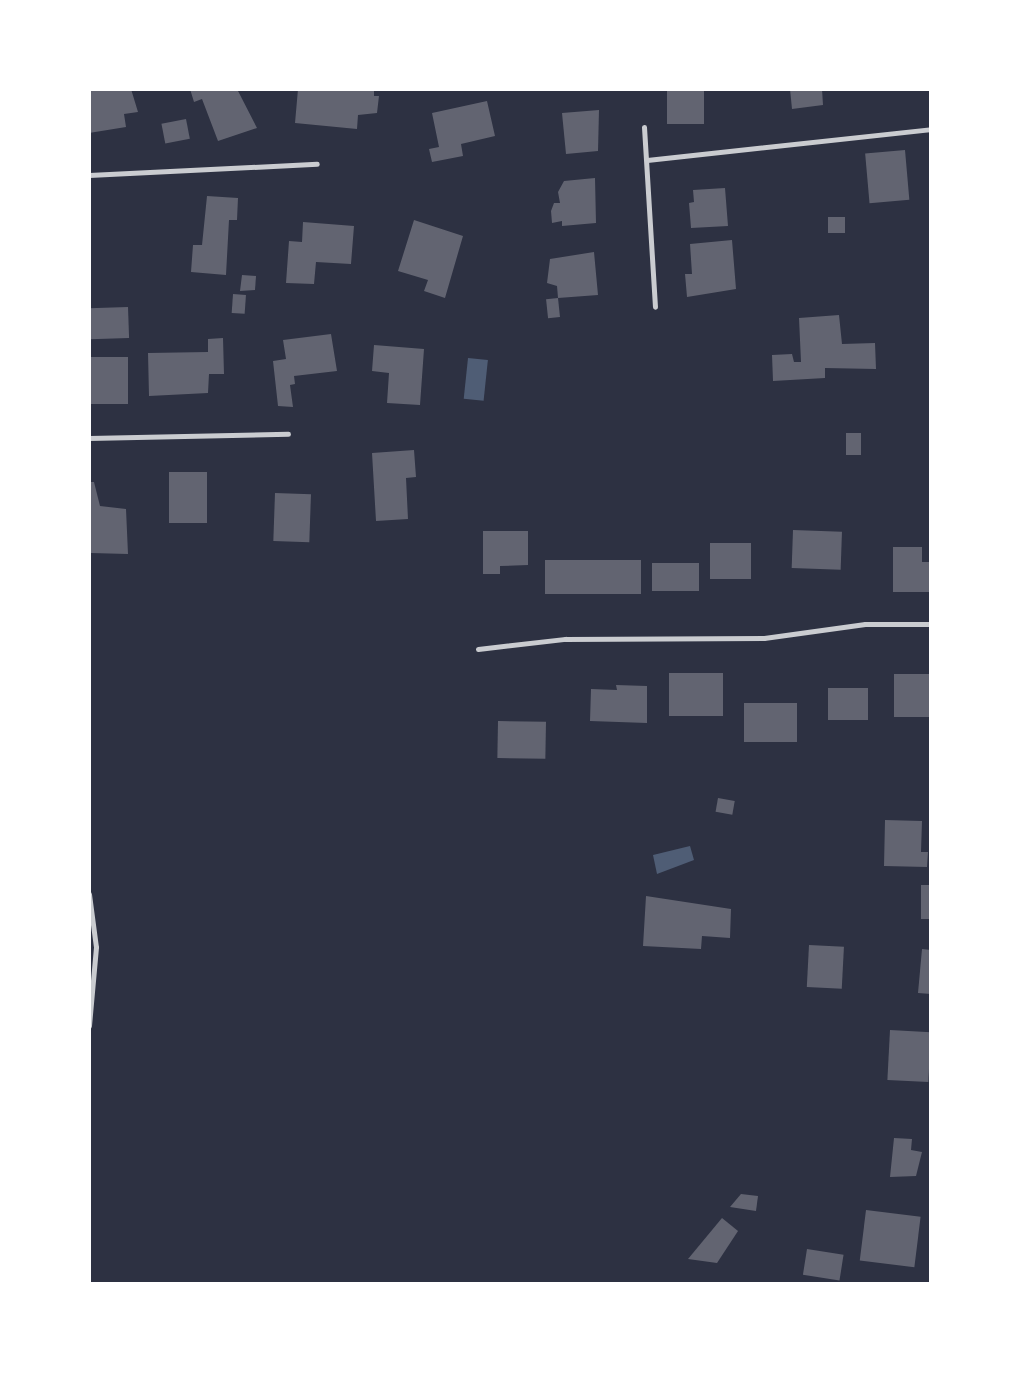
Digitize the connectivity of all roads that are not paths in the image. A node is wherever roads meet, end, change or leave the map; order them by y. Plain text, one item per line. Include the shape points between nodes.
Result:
1 (644, 127) dead end
2 (931, 129) edge
3 (647, 160) junction
4 (317, 164) dead end
5 (89, 175) edge
6 (655, 307) dead end
7 (288, 434) dead end
8 (89, 439) edge
9 (931, 624) edge
10 (478, 649) dead end
11 (89, 894) edge
12 (93, 946) edge
13 (89, 1026) edge

1 - 3 lane
2 - 3 lane
3 - 6 lane
4 - 5 lane
7 - 8 lane
9 - 10 lane via 866,624 764,638 565,639
11 - 12 lane
12 - 13 lane

